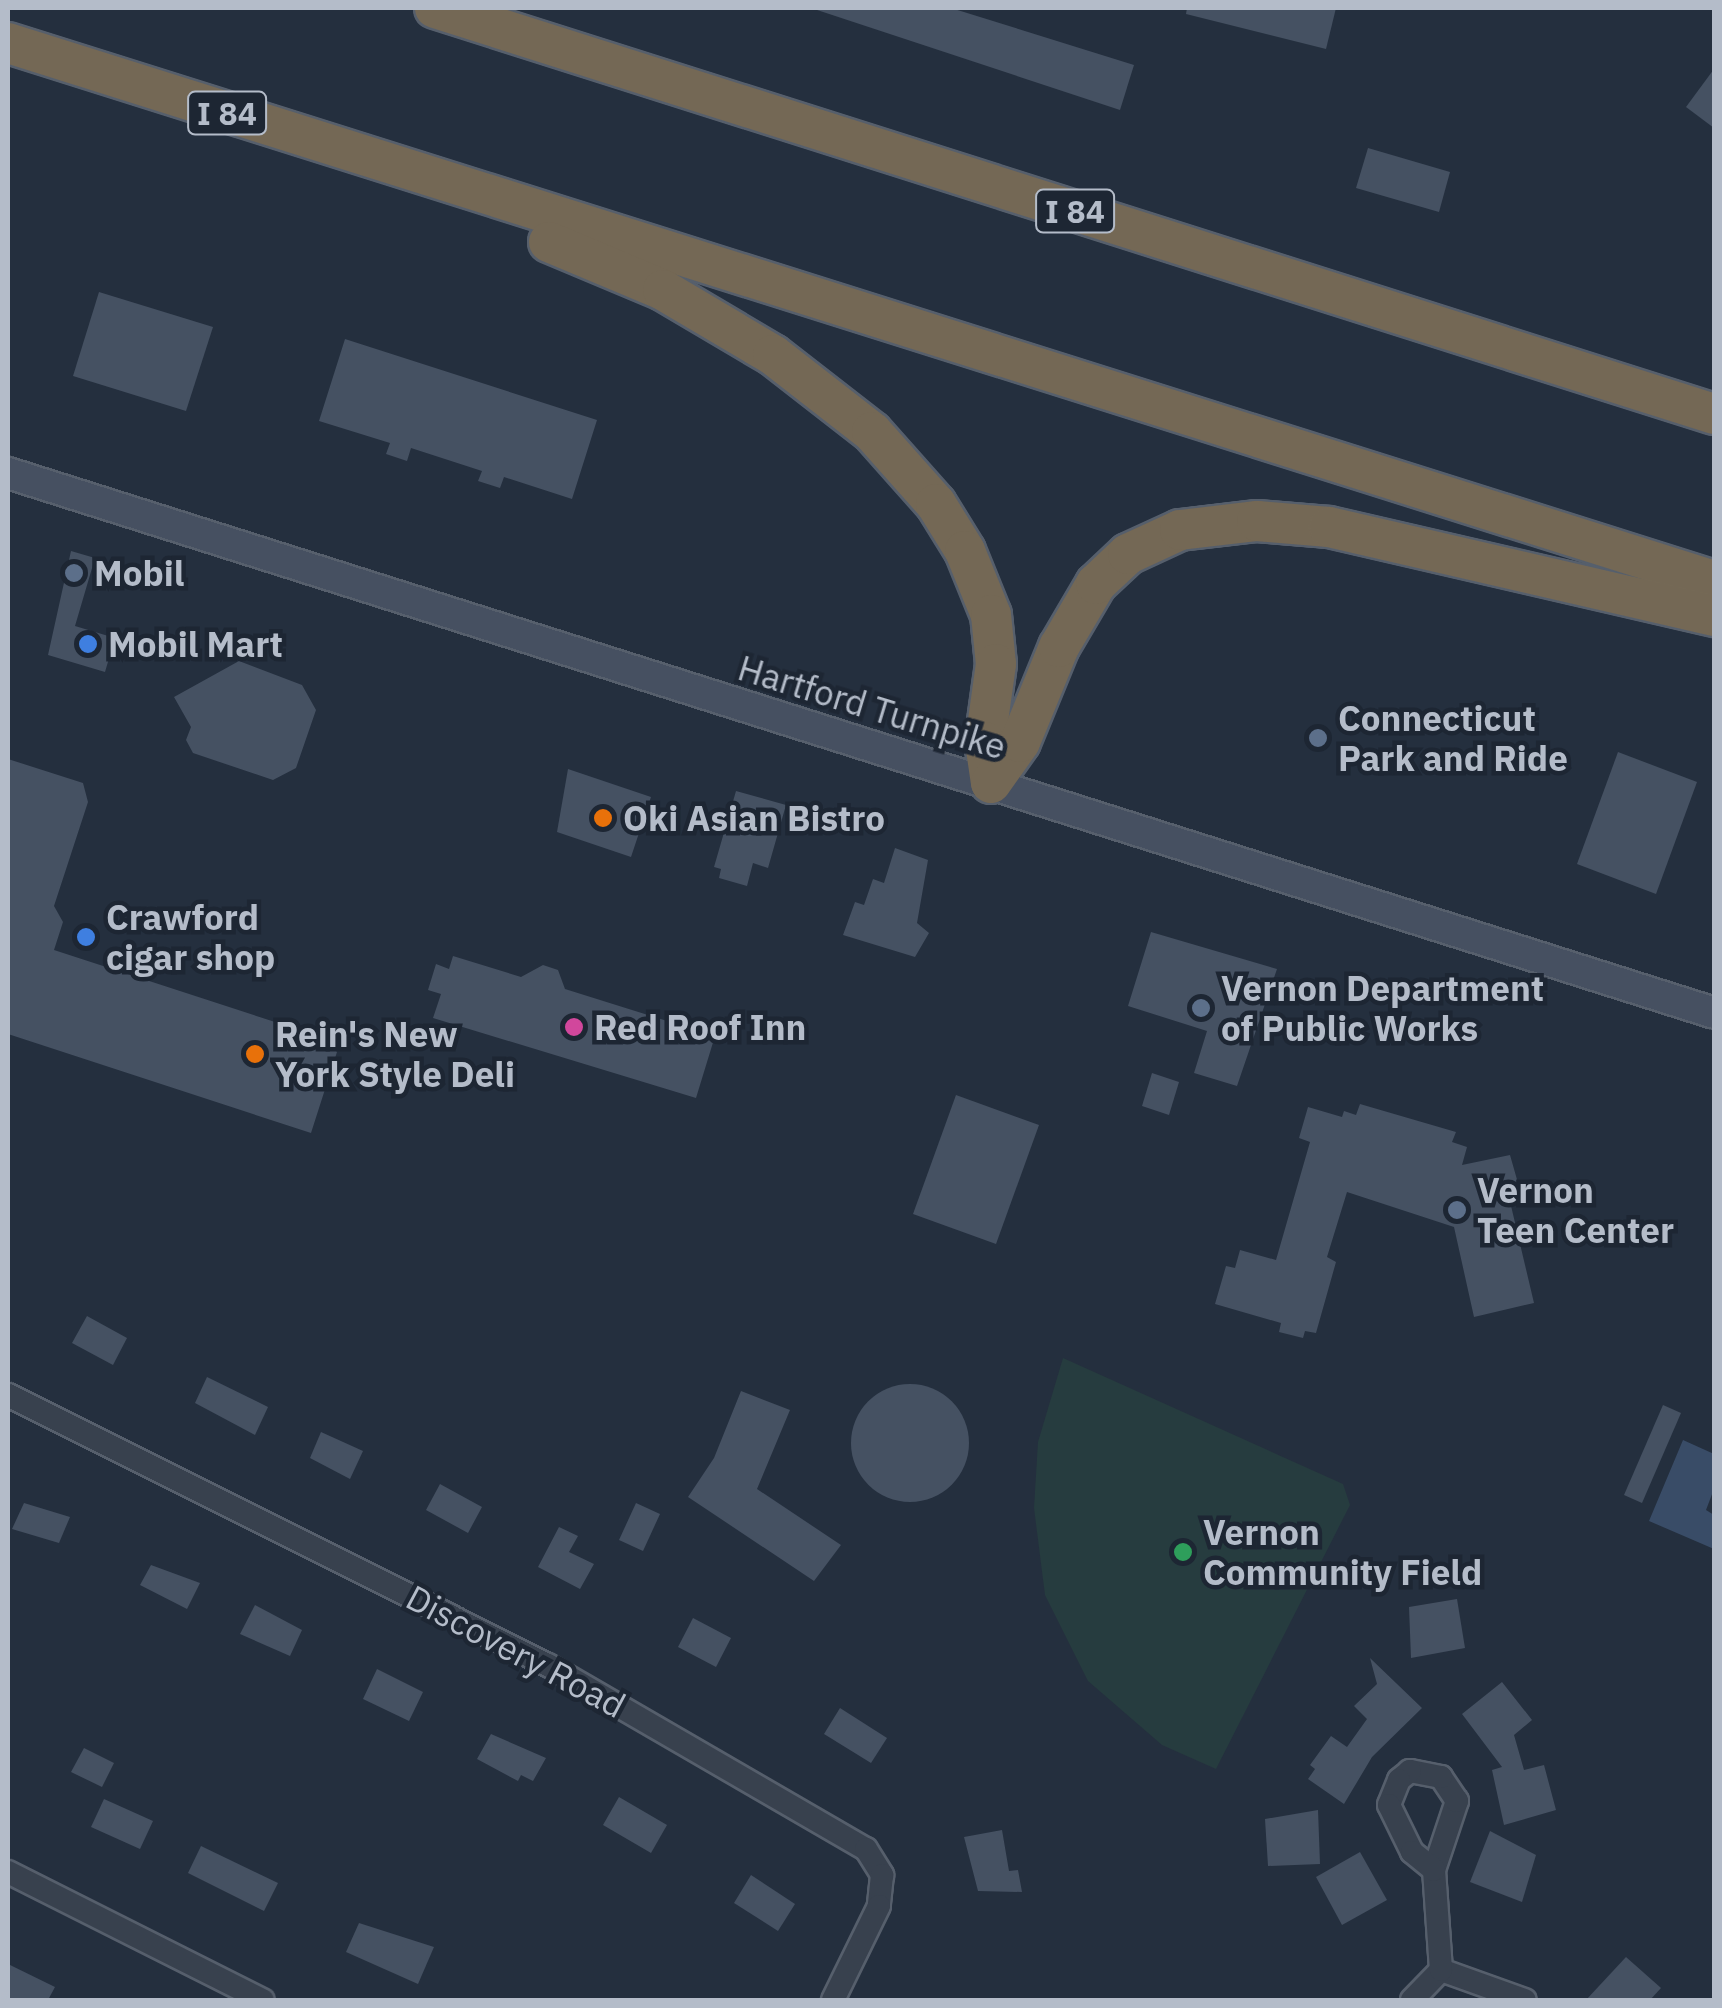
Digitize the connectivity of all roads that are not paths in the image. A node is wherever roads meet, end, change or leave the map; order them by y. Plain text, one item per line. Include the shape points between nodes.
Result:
1 (435, 8) edge
2 (8, 43) edge
3 (447, 183) junction
4 (1714, 414) edge
5 (8, 473) edge
6 (1714, 581) edge
7 (1714, 616) edge
8 (991, 783) junction
9 (1714, 1013) edge
10 (8, 1395) edge
11 (1434, 1870) dead end
12 (8, 1872) edge
13 (1442, 1970) junction
14 (263, 2000) edge
15 (833, 2000) edge
16 (1412, 2000) edge
17 (1524, 2000) edge

1 - 4 highway, I 84
2 - 3 highway, I 84
3 - 6 highway, I 84
3 - 8 highway via 516,230 607,264 707,314 814,384 889,448 947,519 991,614 996,664 985,742
5 - 8 main road, Hartford Turnpike
7 - 8 highway via 1329,528 1257,521 1180,530 1140,546 1096,584 1059,647 1020,742
8 - 9 main road, Hartford Turnpike
10 - 15 street, Discovery Road via 548,1664 866,1849 882,1875 879,1906
11 - 13 street
12 - 14 street
13 - 16 street
13 - 17 street

